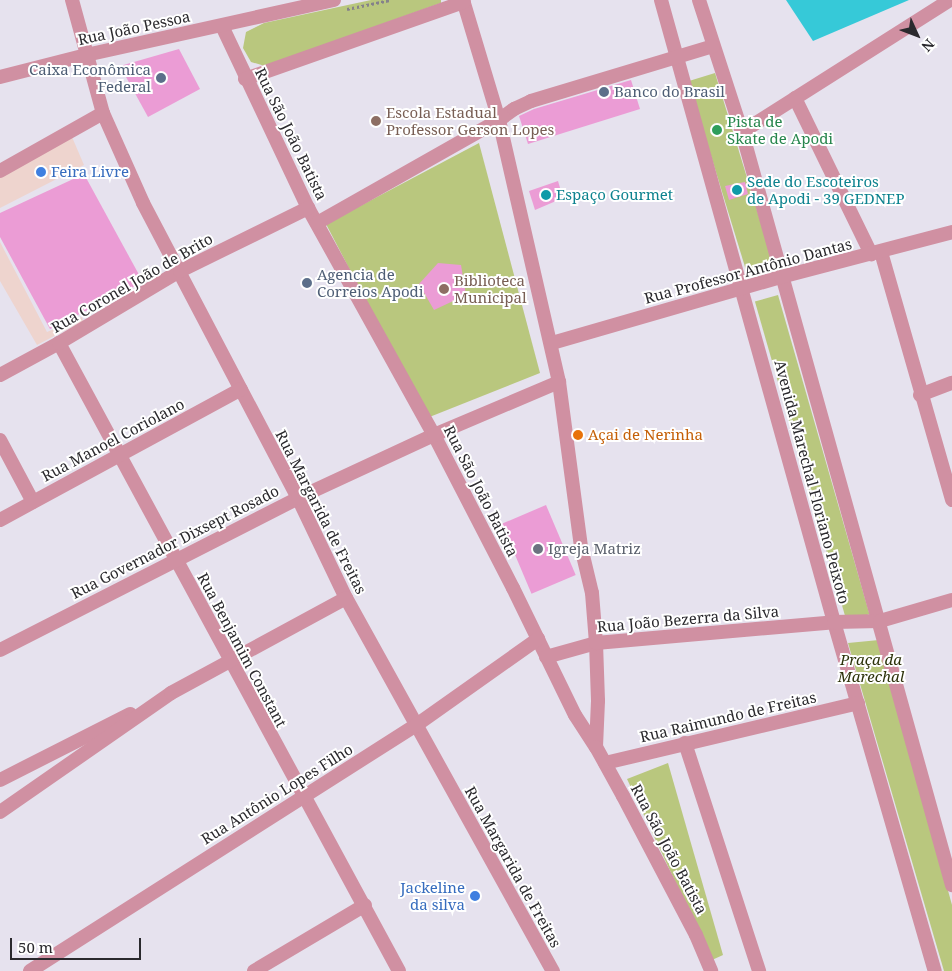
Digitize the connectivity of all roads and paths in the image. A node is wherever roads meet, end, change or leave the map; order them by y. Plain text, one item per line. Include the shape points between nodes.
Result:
1 (72, 0) edge
2 (390, 0) edge
3 (661, 0) edge
4 (699, 0) edge
5 (950, 0) edge
6 (463, 1) edge
7 (283, 5) edge
8 (338, 5) edge
9 (222, 26) junction
10 (713, 46) junction
11 (86, 55) junction
12 (678, 57) junction
13 (0, 77) edge
14 (245, 79) junction
15 (795, 98) junction
16 (103, 113) junction
17 (499, 120) junction
18 (742, 132) junction
19 (0, 170) edge
20 (308, 208) junction
21 (317, 223) junction
22 (952, 232) edge
23 (876, 253) junction
24 (180, 271) junction
25 (781, 277) junction
26 (742, 289) junction
27 (59, 343) junction
28 (552, 343) junction
29 (0, 374) edge
30 (559, 382) junction
31 (952, 383) edge
32 (241, 389) junction
33 (920, 395) junction
34 (434, 435) junction
35 (0, 440) edge
36 (121, 455) junction
37 (951, 496) edge
38 (298, 498) junction
39 (34, 502) junction
40 (0, 520) edge
41 (175, 559) junction
42 (346, 598) junction
43 (952, 600) edge
44 (880, 621) junction
45 (834, 622) junction
46 (538, 640) junction
47 (596, 643) junction
48 (0, 650) edge
49 (546, 657) junction
50 (230, 662) junction
51 (170, 693) junction
52 (858, 703) junction
53 (415, 726) junction
54 (685, 744) junction
55 (596, 747) junction
56 (605, 763) junction
57 (0, 780) edge
58 (303, 796) junction
59 (0, 812) edge
60 (952, 885) edge
61 (365, 905) junction
62 (30, 971) edge
63 (254, 971) edge
64 (399, 971) edge
65 (553, 971) edge
66 (711, 971) edge
67 (759, 971) edge
68 (935, 971) edge

1 - 11 street, Rua Margarida de Freitas
2 - 8 path
3 - 12 street, Avenida Marechal Floriano Peixoto
4 - 10 street, Avenida Marechal Floriano Peixoto
5 - 15 street
6 - 14 street
6 - 17 street
7 - 8 street, Rua João Pessoa
7 - 9 street, Rua João Pessoa
9 - 11 street, Rua João Pessoa
9 - 14 street, Rua São João Batista
10 - 12 street
10 - 18 street, Avenida Marechal Floriano Peixoto
11 - 13 street, Rua João Pessoa
11 - 16 street, Rua Margarida de Freitas
12 - 17 street via 531,101 514,108
12 - 26 street, Avenida Marechal Floriano Peixoto
14 - 20 street, Rua São João Batista
15 - 18 street
15 - 23 street
16 - 19 street
16 - 24 street, Rua Margarida de Freitas via 144,203
17 - 21 street
17 - 28 street
18 - 25 street, Avenida Marechal Floriano Peixoto
20 - 21 street, Rua São João Batista
20 - 24 street, Rua Coronel João de Brito
21 - 34 street, Rua São João Batista
22 - 23 street, Rua Professor Antônio Dantas
23 - 25 street, Rua Professor Antônio Dantas
23 - 33 street
24 - 27 street, Rua Coronel João de Brito
24 - 32 street, Rua Margarida de Freitas
25 - 26 street, Rua Professor Antônio Dantas
25 - 44 street, Avenida Marechal Floriano Peixoto
26 - 28 street, Rua Professor Antônio Dantas
26 - 45 street, Avenida Marechal Floriano Peixoto
27 - 29 street, Rua Coronel João de Brito
27 - 36 street, Rua Benjamim Constant
28 - 30 street
30 - 34 street, Rua Governador Dixsept Rosado
30 - 47 street via 581,547 592,593
31 - 33 street
32 - 36 street, Rua Manoel Coriolano
32 - 38 street, Rua Margarida de Freitas
33 - 37 street
34 - 38 street, Rua Governador Dixsept Rosado
34 - 46 street, Rua São João Batista
35 - 39 street
36 - 39 street, Rua Manoel Coriolano
36 - 41 street, Rua Benjamim Constant
38 - 41 street, Rua Governador Dixsept Rosado
38 - 42 street, Rua Margarida de Freitas
39 - 40 street, Rua Manoel Coriolano
41 - 48 street, Rua Governador Dixsept Rosado
41 - 50 street, Rua Benjamim Constant
42 - 50 street
42 - 53 street, Rua Margarida de Freitas
43 - 44 street, Rua João Bezerra da Silva
44 - 45 street, Rua João Bezerra da Silva
44 - 60 street, Avenida Marechal Floriano Peixoto
45 - 47 street, Rua João Bezerra da Silva
45 - 52 street, Avenida Marechal Floriano Peixoto
46 - 49 street, Rua São João Batista
46 - 53 street, Rua Antônio Lopes Filho
47 - 49 street, Rua João Bezerra da Silva
47 - 55 street
49 - 55 street, Rua São João Batista via 574,715
50 - 51 street
50 - 58 street, Rua Benjamim Constant
51 - 57 street
51 - 59 street
52 - 54 street, Rua Raimundo de Freitas
52 - 68 street, Avenida Marechal Floriano Peixoto
53 - 58 street, Rua Antônio Lopes Filho
53 - 65 street, Rua Margarida de Freitas
54 - 56 street, Rua Raimundo de Freitas
54 - 67 street
55 - 56 street, Rua São João Batista
56 - 66 street, Rua São João Batista via 696,935
58 - 61 street, Rua Benjamim Constant
58 - 62 street, Rua Antônio Lopes Filho
61 - 63 street
61 - 64 street, Rua Benjamim Constant

